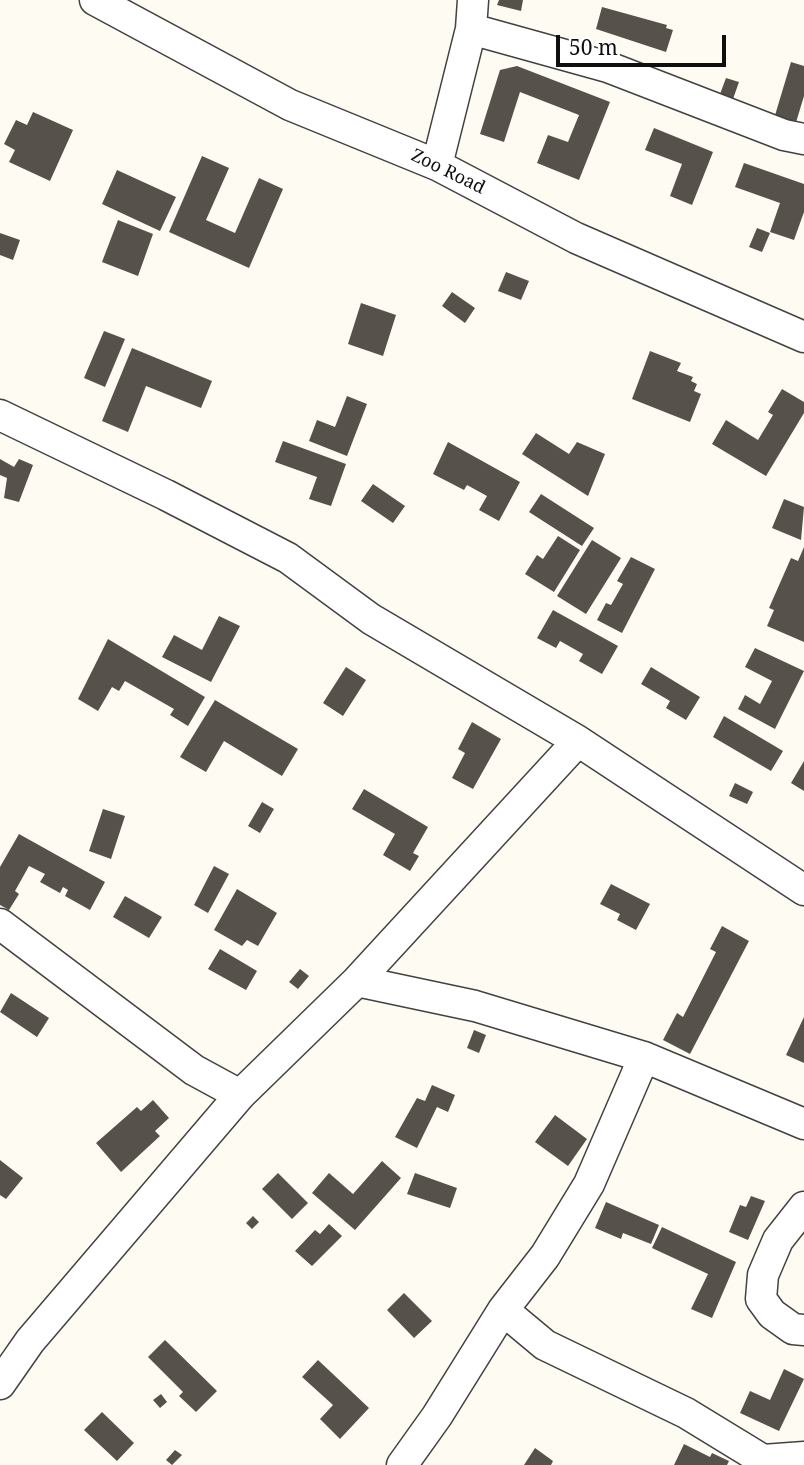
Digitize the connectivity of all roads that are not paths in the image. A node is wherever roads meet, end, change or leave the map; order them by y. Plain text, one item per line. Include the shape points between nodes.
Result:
1 (95, 0) edge
2 (472, 14) edge
3 (804, 139) edge
4 (437, 164) junction
5 (804, 337) edge
6 (0, 415) edge
7 (578, 741) junction
8 (804, 890) edge
9 (0, 924) edge
10 (357, 981) junction
11 (645, 1057) junction
12 (240, 1095) junction
13 (804, 1124) edge
14 (804, 1207) edge
15 (503, 1310) junction
16 (804, 1330) edge
17 (0, 1384) edge
18 (804, 1457) edge
19 (401, 1465) edge

1 - 4 street, Zoo Road via 290,105
2 - 3 street
2 - 4 street
4 - 5 street, Zoo Road via 576,238
6 - 7 street via 288,558 371,619
7 - 8 street
7 - 10 street
9 - 12 street via 184,1062
10 - 11 street via 475,1006
10 - 12 street
11 - 13 street
11 - 15 street via 589,1184 545,1256
12 - 17 street via 30,1341
14 - 16 street via 778,1240 763,1275 761,1299 772,1314 793,1329
15 - 18 street via 545,1345 686,1413 763,1460
15 - 19 street

